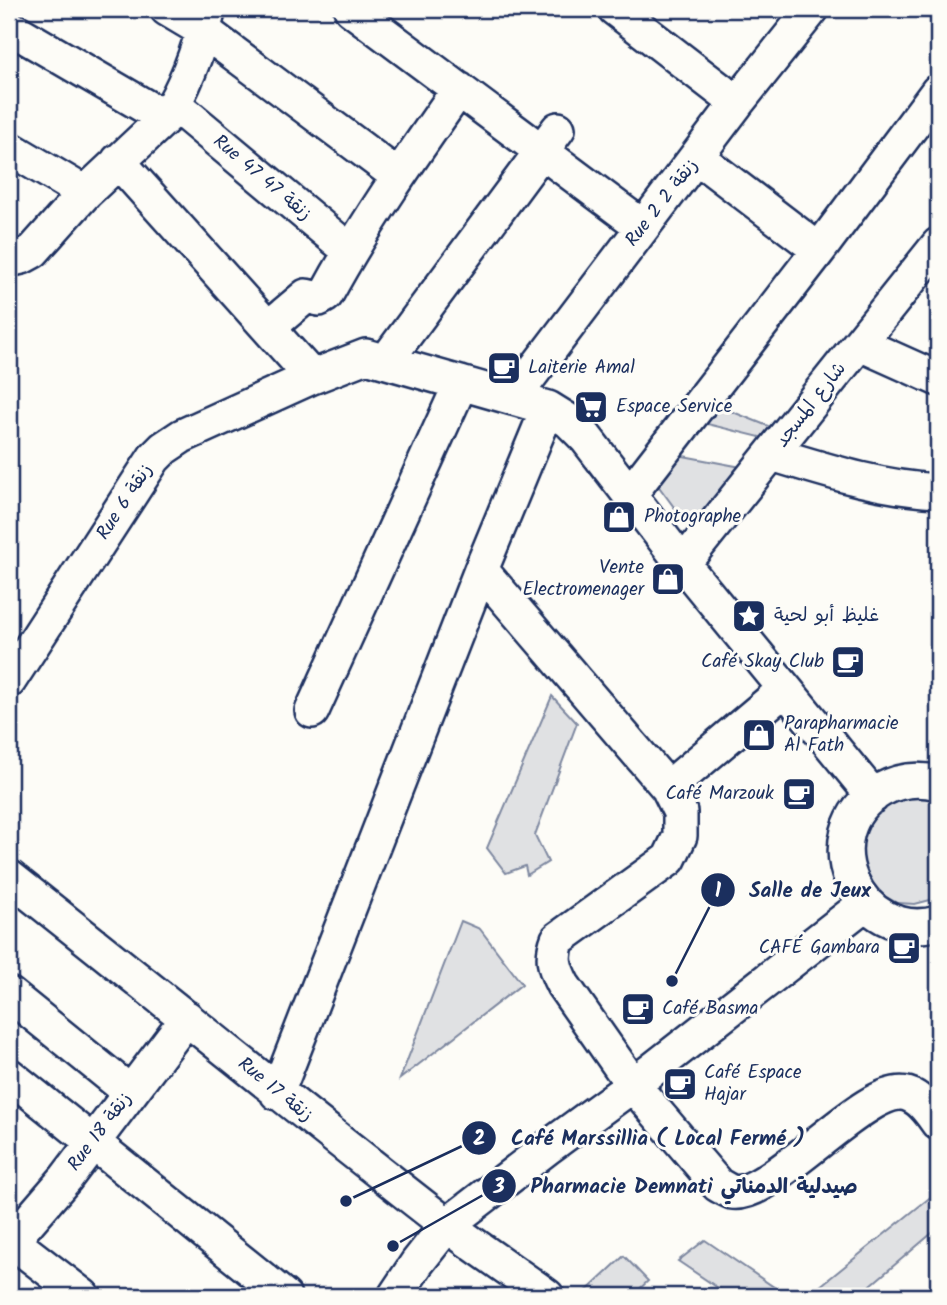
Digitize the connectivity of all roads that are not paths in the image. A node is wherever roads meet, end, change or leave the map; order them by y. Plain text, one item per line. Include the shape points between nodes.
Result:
1 (167, 9) edge
2 (351, 9) edge
3 (812, 9) edge
4 (625, 12) edge
5 (206, 20) edge
6 (9, 27) edge
7 (458, 89) junction
8 (938, 91) edge
9 (737, 103) junction
10 (170, 111) junction
11 (550, 140) junction
12 (9, 148) edge
13 (697, 157) junction
14 (118, 161) junction
15 (398, 176) junction
16 (85, 193) junction
17 (643, 227) junction
18 (819, 250) junction
19 (937, 250) edge
20 (350, 251) junction
21 (9, 260) edge
22 (268, 328) junction
23 (860, 344) junction
24 (380, 359) junction
25 (312, 377) junction
26 (938, 379) edge
27 (461, 383) junction
28 (513, 397) junction
29 (548, 408) junction
30 (772, 454) junction
31 (938, 491) edge
32 (630, 494) junction
33 (683, 564) junction
34 (481, 570) junction
35 (9, 681) edge
36 (785, 689) junction
37 (312, 711) dead end
38 (938, 783) edge
39 (668, 788) junction
40 (873, 796) junction
41 (9, 877) edge
42 (866, 903) junction
43 (938, 923) edge
44 (9, 994) edge
45 (187, 1017) junction
46 (9, 1075) edge
47 (633, 1085) junction
48 (130, 1092) junction
49 (277, 1093) junction
50 (938, 1123) edge
51 (92, 1142) junction
52 (447, 1225) junction
53 (10, 1241) edge
54 (536, 1293) edge
55 (83, 1296) edge
56 (284, 1296) edge
57 (395, 1296) edge

1 - 5 street
2 - 7 street
3 - 9 street, Rue 2 زنقة 2
4 - 9 street
5 - 10 street
5 - 15 street
6 - 10 street, Rue 47 زنقة 47
7 - 11 street
7 - 15 street
8 - 18 street
9 - 13 street, Rue 2 زنقة 2
10 - 14 street
10 - 20 street, Rue 47 زنقة 47
11 - 17 street
11 - 24 street
12 - 16 street
13 - 17 street, Rue 2 زنقة 2
13 - 18 street
14 - 16 street
14 - 22 street
15 - 20 street
16 - 21 street via 33,251
17 - 28 street, Rue 2 زنقة 2
18 - 32 street
19 - 23 street, شارع المسجد
20 - 22 street via 326,295 300,299
22 - 25 street
23 - 26 street
23 - 30 street, شارع المسجد
24 - 25 street, Rue 6 زنقة via 359,357
24 - 27 street
25 - 35 street, Rue 6 زنقة via 182,436 153,458
27 - 28 street
27 - 37 street
28 - 29 street
29 - 32 street via 586,438
29 - 34 street
30 - 31 street via 860,481
30 - 33 street, شارع المسجد
32 - 33 street
33 - 36 street
34 - 39 street
34 - 49 street
36 - 39 street
36 - 40 street
38 - 40 street via 906,781
39 - 47 street via 680,812 680,836 669,859 558,939 553,952 554,968 563,985
40 - 42 street via 854,818 846,846 849,874
41 - 45 street, Rue 17 زنقة
42 - 43 street via 896,922 916,926
42 - 47 street
44 - 48 street
45 - 48 street, Rue 18 زنقة
45 - 49 street, Rue 17 زنقة
46 - 51 street
47 - 50 street via 718,1185 733,1193 771,1178 868,1105 888,1096 905,1093 921,1102
47 - 52 street
48 - 51 street, Rue 18 زنقة
49 - 52 street, Rue 17 زنقة
51 - 53 street, Rue 18 زنقة
51 - 56 street
52 - 54 street, Rue 17 زنقة
52 - 57 street
53 - 55 street

